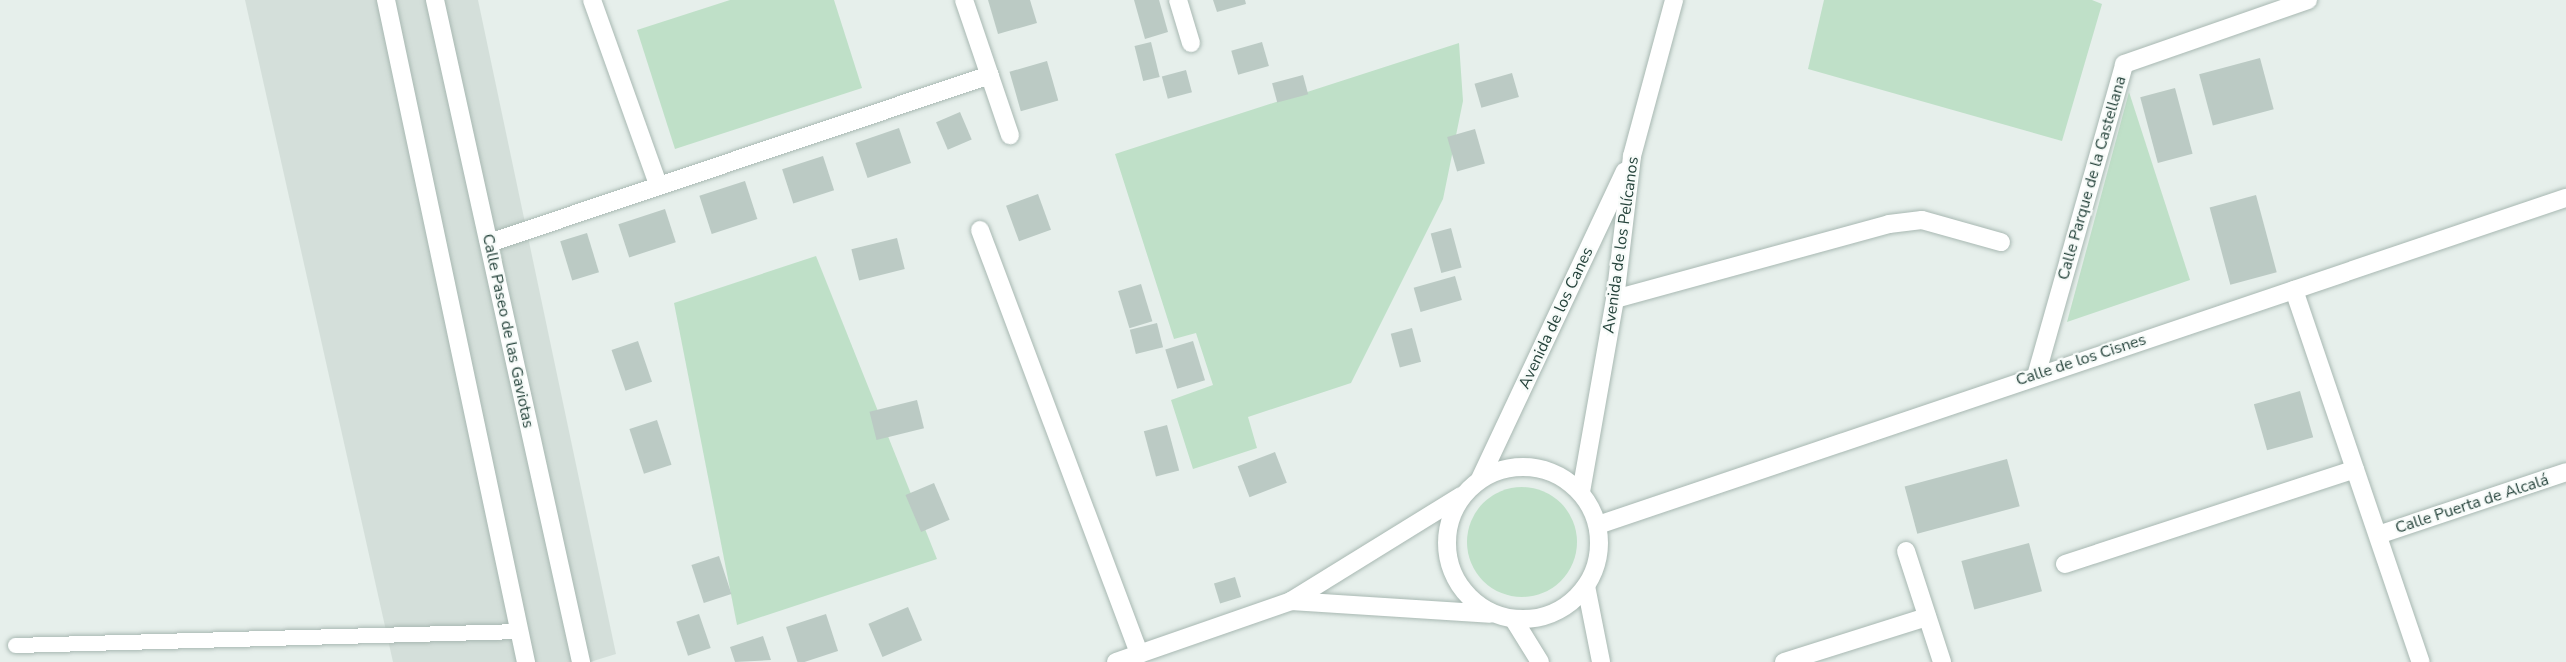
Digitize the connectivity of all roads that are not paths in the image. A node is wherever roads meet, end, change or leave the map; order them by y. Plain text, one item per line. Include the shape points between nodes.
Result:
1 (386, 0) edge
2 (435, 0) edge
3 (592, 0) edge
4 (964, 0) edge
5 (1179, 0) edge
6 (1674, 0) edge
7 (2308, 0) edge
8 (1191, 43) dead end
9 (990, 75) junction
10 (1010, 135) dead end
11 (1632, 156) junction
12 (658, 184) junction
13 (2566, 198) edge
14 (980, 230) dead end
15 (2001, 242) dead end
16 (489, 243) junction
17 (2294, 290) junction
18 (1615, 299) junction
19 (2036, 376) junction
20 (2355, 470) junction
21 (2566, 472) edge
22 (1480, 479) junction
23 (1581, 492) junction
24 (1463, 495) junction
25 (1598, 525) junction
26 (2378, 535) junction
27 (1906, 550) dead end
28 (2065, 564) dead end
29 (1586, 586) junction
30 (1291, 601) junction
31 (1492, 614) junction
32 (1927, 617) junction
33 (1514, 620) junction
34 (519, 631) junction
35 (15, 645) dead end
36 (1139, 654) junction
37 (526, 662) edge
38 (581, 662) edge
39 (1116, 662) edge
40 (1540, 662) edge
41 (1600, 662) edge
42 (1784, 662) edge
43 (1942, 662) edge
44 (2421, 662) edge

1 - 34 street
2 - 16 street, Calle Paseo de las Gaviotas
3 - 12 street
4 - 9 street
5 - 8 street
6 - 11 street, Avenida de los Pelícanos
7 - 19 street, Calle Parque de la Castellana via 2124,64
9 - 10 street
9 - 12 street
11 - 18 street, Avenida de los Pelícanos
11 - 22 street, Avenida de los Canes
12 - 16 street
13 - 17 street, Calle de los Cisnes
14 - 36 street
15 - 18 street via 1922,220 1889,224
16 - 38 street, Calle Paseo de las Gaviotas
17 - 19 street, Calle de los Cisnes
17 - 20 street
18 - 23 street, Avenida de los Pelícanos
19 - 25 street, Calle de los Cisnes
20 - 26 street
20 - 28 street
21 - 26 street, Calle Puerta de Alcalá
22 - 23 street via 1514,466 1533,466 1567,480
22 - 24 street
23 - 25 street
24 - 30 street
24 - 31 street via 1451,515 1446,538 1449,562 1458,584 1472,602
25 - 29 street via 1598,551
26 - 44 street
27 - 32 street
29 - 33 street via 1567,607 1551,615
29 - 41 street
30 - 31 street
30 - 36 street
31 - 33 street
32 - 42 street
32 - 43 street
33 - 40 street
34 - 35 lane
34 - 37 street
36 - 39 street

